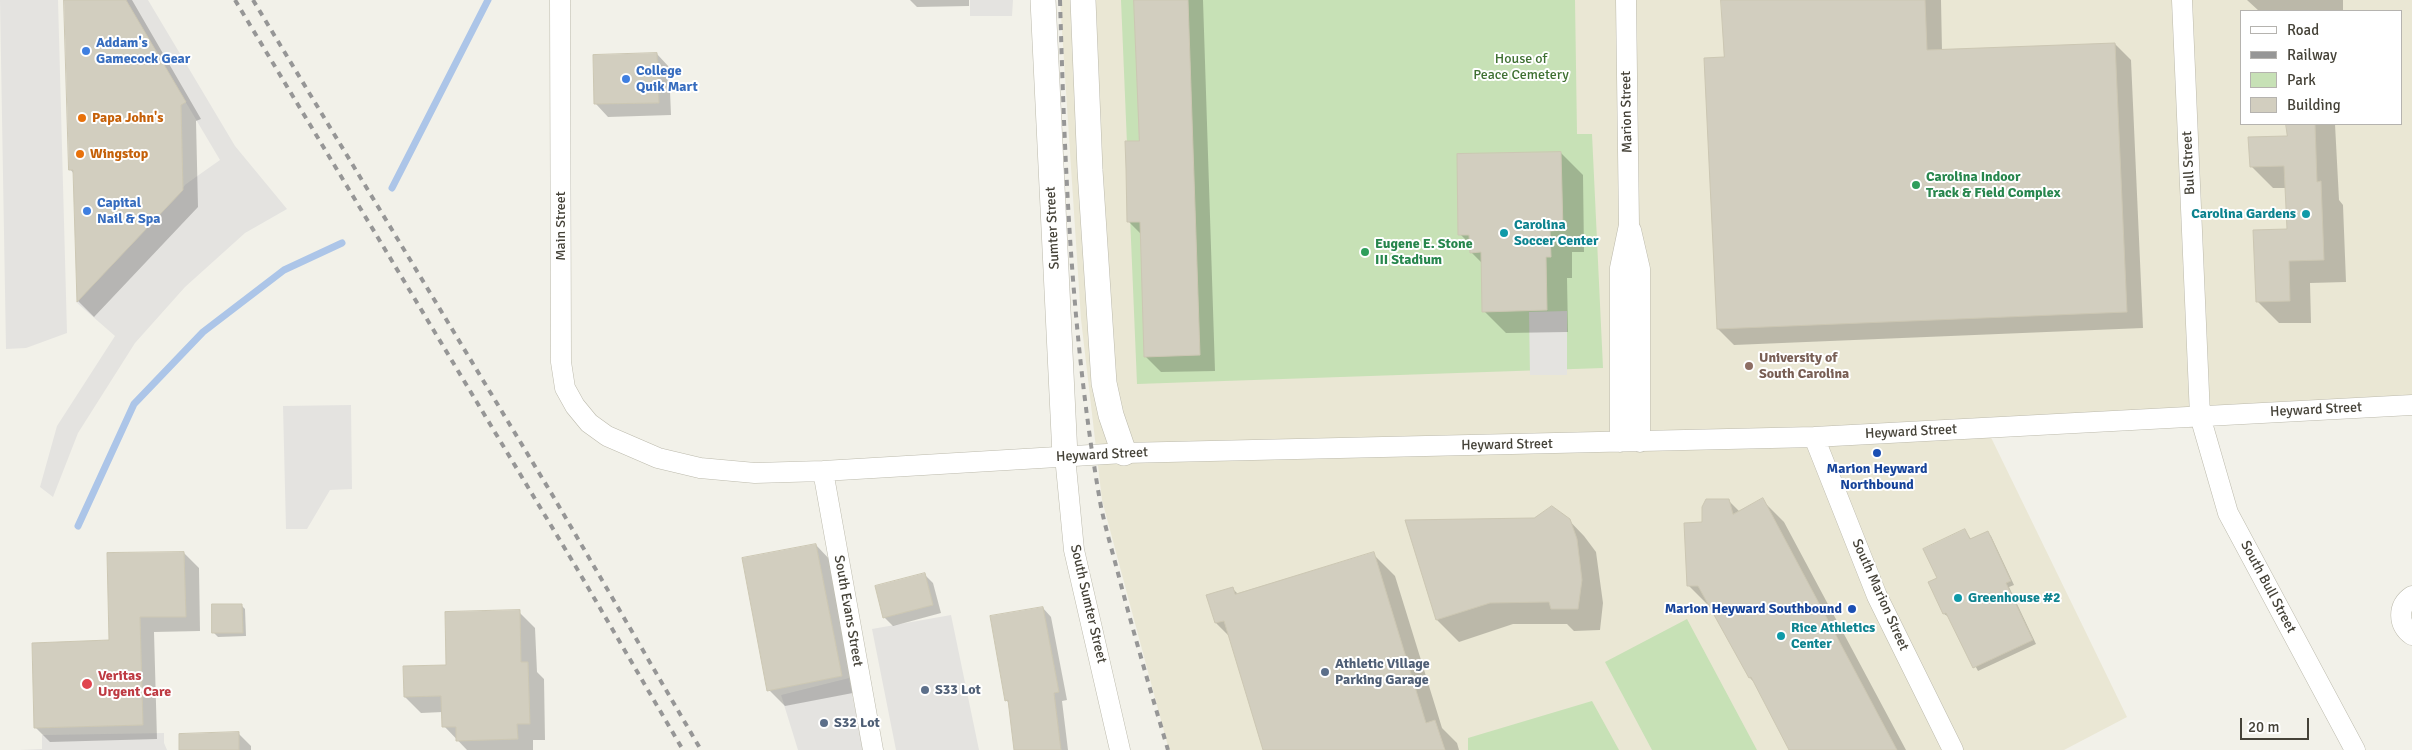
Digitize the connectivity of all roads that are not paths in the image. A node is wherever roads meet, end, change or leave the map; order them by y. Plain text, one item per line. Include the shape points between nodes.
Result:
1 (560, 0) edge
2 (1043, 0) edge
3 (1083, 0) edge
4 (1626, 0) edge
5 (2182, 0) edge
6 (1629, 225) junction
7 (2412, 405) edge
8 (2200, 416) junction
9 (607, 436) joint
10 (1814, 437) junction
11 (1620, 442) junction
12 (1640, 442) junction
13 (1124, 453) junction
14 (1065, 456) junction
15 (823, 471) junction
16 (2412, 596) edge
17 (2412, 635) edge
18 (873, 750) edge
19 (1120, 750) edge
20 (1953, 750) edge
21 (2355, 750) edge

1 - 9 street, Main Street via 561,362 565,388 575,406
2 - 14 street, Sumter Street
3 - 13 street via 1104,383
4 - 6 street, Marion Street
5 - 8 street, Bull Street
6 - 11 street, Marion Street via 1620,268
6 - 12 street, Marion Street via 1640,269
7 - 8 street, Heyward Street
8 - 10 street, Heyward Street
8 - 21 street, South Bull Street via 2228,513
9 - 15 street, Heyward Street via 658,458 700,468 756,473
10 - 12 street, Heyward Street
10 - 20 street, South Marion Street via 1877,596
11 - 12 street, Heyward Street
11 - 13 street, Heyward Street
13 - 14 street, Heyward Street
14 - 15 street, Heyward Street
14 - 19 street, South Sumter Street via 1074,550
15 - 18 street, South Evans Street
16 - 17 street via 2404,604 2401,618 2403,626

